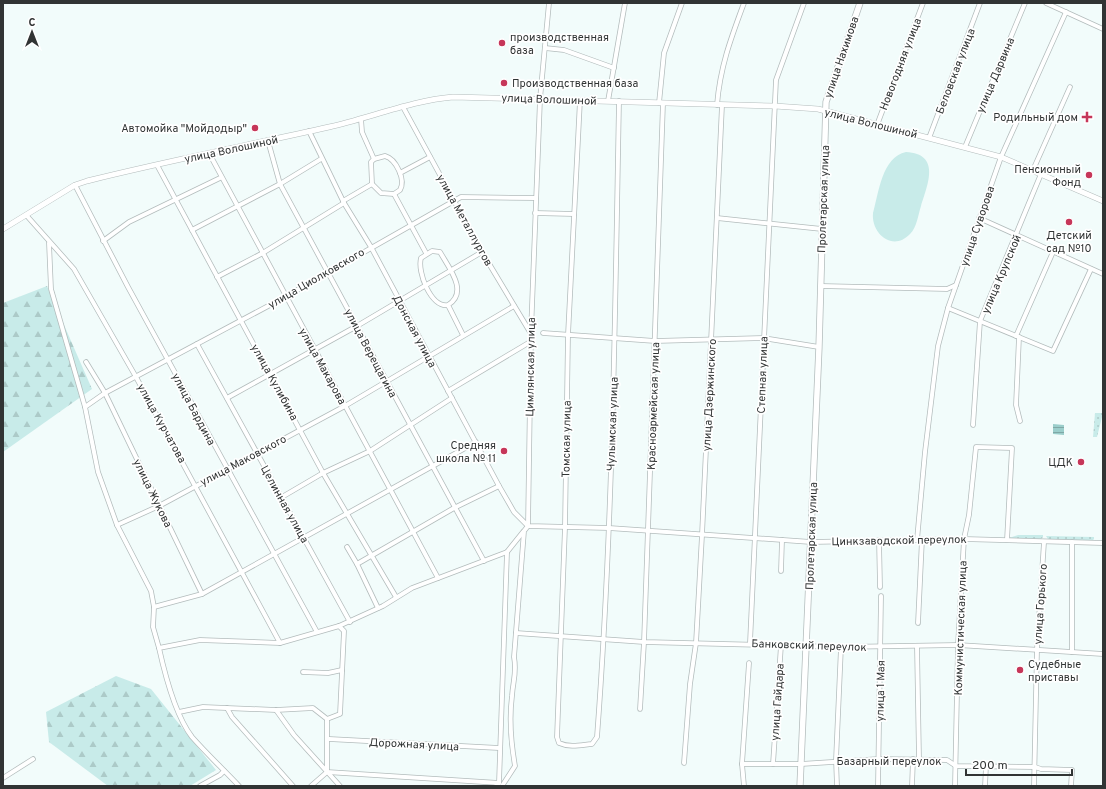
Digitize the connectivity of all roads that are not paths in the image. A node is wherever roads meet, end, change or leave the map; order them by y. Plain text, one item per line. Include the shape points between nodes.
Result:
1 (549, 3) edge
2 (625, 3) edge
3 (682, 3) edge
4 (744, 3) edge
5 (804, 3) edge
6 (860, 3) edge
7 (923, 3) edge
8 (980, 3) edge
9 (1025, 3) edge
10 (1046, 3) edge
11 (1066, 12) junction
12 (1103, 29) edge
13 (544, 48) junction
14 (614, 68) junction
15 (1070, 87) dead end
16 (540, 99) junction
17 (580, 100) junction
18 (608, 101) junction
19 (619, 101) junction
20 (661, 103) junction
21 (719, 105) junction
22 (775, 106) junction
23 (403, 107) junction
24 (825, 111) junction
25 (361, 119) junction
26 (877, 125) junction
27 (309, 131) junction
28 (929, 138) junction
29 (268, 141) junction
30 (964, 148) junction
31 (208, 153) junction
32 (1001, 157) junction
33 (430, 158) junction
34 (321, 159) junction
35 (374, 159) junction
36 (157, 165) junction
37 (1033, 170) junction
38 (400, 173) junction
39 (1041, 174) junction
40 (220, 178) junction
41 (280, 184) junction
42 (372, 184) junction
43 (75, 185) junction
44 (394, 194) junction
45 (536, 198) junction
46 (175, 199) junction
47 (454, 200) junction
48 (1103, 201) edge
49 (344, 202) junction
50 (237, 207) junction
51 (535, 212) junction
52 (574, 214) junction
53 (27, 216) junction
54 (717, 218) junction
55 (979, 218) junction
56 (769, 222) junction
57 (411, 224) junction
58 (304, 227) junction
59 (3, 229) edge
60 (822, 229) junction
61 (192, 230) junction
62 (1017, 235) junction
63 (104, 241) junction
64 (49, 242) junction
65 (371, 247) junction
66 (482, 252) junction
67 (1053, 252) junction
68 (426, 253) junction
69 (261, 254) junction
70 (1092, 269) junction
71 (328, 271) junction
72 (450, 271) junction
73 (1103, 274) edge
74 (217, 277) junction
75 (956, 285) junction
76 (426, 286) junction
77 (821, 286) junction
78 (947, 289) junction
79 (285, 297) junction
80 (952, 298) junction
81 (400, 302) junction
82 (448, 305) junction
83 (514, 306) junction
84 (948, 308) junction
85 (241, 321) junction
86 (980, 321) junction
87 (357, 326) junction
88 (531, 332) junction
89 (543, 333) dead end
90 (463, 335) junction
91 (568, 336) junction
92 (1017, 336) junction
93 (763, 338) junction
94 (614, 340) junction
95 (712, 340) junction
96 (655, 341) junction
97 (530, 342) junction
98 (197, 344) junction
99 (819, 347) junction
100 (314, 351) junction
101 (429, 356) junction
102 (167, 360) junction
103 (86, 362) dead end
104 (270, 374) junction
105 (136, 377) junction
106 (386, 381) junction
107 (448, 391) junction
108 (105, 393) junction
109 (227, 398) junction
110 (452, 398) junction
111 (345, 406) junction
112 (85, 407) junction
113 (1020, 421) dead end
114 (411, 424) junction
115 (973, 425) dead end
116 (301, 430) junction
117 (476, 442) junction
118 (370, 451) junction
119 (257, 453) junction
120 (433, 466) junction
121 (227, 470) junction
122 (323, 473) junction
123 (196, 486) junction
124 (499, 486) junction
125 (390, 490) junction
126 (282, 497) junction
127 (159, 506) junction
128 (454, 508) junction
129 (348, 513) junction
130 (117, 526) junction
131 (528, 526) junction
132 (565, 527) junction
133 (609, 528) junction
134 (648, 531) junction
135 (414, 532) junction
136 (524, 532) junction
137 (702, 535) junction
138 (304, 538) junction
139 (755, 539) junction
140 (964, 539) junction
141 (782, 540) junction
142 (879, 540) junction
143 (920, 540) junction
144 (1007, 540) junction
145 (811, 542) junction
146 (1044, 542) junction
147 (1072, 542) junction
148 (1103, 543) edge
149 (347, 547) dead end
150 (508, 552) junction
151 (273, 554) junction
152 (372, 556) junction
153 (484, 561) junction
154 (357, 564) junction
155 (242, 571) junction
156 (781, 571) dead end
157 (438, 578) junction
158 (880, 587) dead end
159 (202, 594) junction
160 (881, 596) dead end
161 (396, 598) junction
162 (154, 607) junction
163 (378, 608) junction
164 (350, 622) junction
165 (918, 623) dead end
166 (339, 626) junction
167 (317, 632) junction
168 (516, 634) junction
169 (561, 637) junction
170 (605, 640) junction
171 (280, 642) junction
172 (644, 642) junction
173 (696, 643) junction
174 (750, 643) junction
175 (781, 645) junction
176 (807, 646) junction
177 (841, 646) junction
178 (917, 646) junction
179 (958, 646) junction
180 (880, 647) junction
181 (159, 648) junction
182 (1037, 650) junction
183 (1072, 652) junction
184 (1103, 654) edge
185 (749, 663) dead end
186 (342, 670) junction
187 (303, 672) dead end
188 (227, 708) junction
189 (640, 709) dead end
190 (276, 710) junction
191 (179, 712) junction
192 (327, 719) junction
193 (328, 739) junction
194 (592, 744) joint
195 (499, 748) junction
196 (33, 759) dead end
197 (879, 759) junction
198 (913, 759) junction
199 (919, 759) junction
200 (836, 760) junction
201 (773, 762) junction
202 (684, 763) dead end
203 (742, 764) junction
204 (802, 764) junction
205 (956, 766) junction
206 (986, 766) junction
207 (1035, 767) junction
208 (224, 770) junction
209 (327, 772) junction
210 (3, 778) edge
211 (499, 785) edge
212 (200, 786) edge
213 (239, 786) edge
214 (293, 786) edge
215 (311, 786) edge
216 (340, 786) edge
217 (744, 786) edge
218 (800, 786) edge
219 (838, 786) edge
220 (878, 786) edge
221 (912, 786) edge
222 (955, 786) edge
223 (985, 786) edge
224 (1034, 786) edge
225 (1071, 786) edge

1 - 13 street, Цимлянская улица
2 - 14 street
3 - 20 street, Красноармейская улица via 664,53
4 - 21 street, улица Дзержинского via 718,81
5 - 22 street, Степная улица via 776,80
6 - 24 main road, улица Нахимова via 831,83
7 - 26 street, Новогодняя улица
8 - 28 street, Беловская улица
9 - 30 street, улица Дарвина
10 - 11 street
11 - 12 street
11 - 32 street, улица Суворова
13 - 14 street via 564,50
13 - 16 street, Цимлянская улица
14 - 18 street
15 - 37 street
16 - 17 street, улица Волошиной
16 - 23 street, улица Волошиной via 453,97
16 - 45 street, Цимлянская улица
17 - 18 street, улица Волошиной
17 - 52 street, Томская улица
18 - 19 street, улица Волошиной
19 - 20 street, улица Волошиной
19 - 94 street, Чулымская улица
20 - 21 street, улица Волошиной
20 - 96 street, Красноармейская улица
21 - 22 street, улица Волошиной
21 - 54 street, улица Дзержинского
22 - 24 street, улица Волошиной
22 - 56 street, Степная улица
23 - 25 street, улица Волошиной
23 - 33 street, улица Металлургов
24 - 26 street, улица Волошиной
24 - 60 main road, Пролетарская улица
25 - 27 street, улица Волошиной
25 - 35 street via 362,132
26 - 28 street, улица Волошиной
27 - 29 street, улица Волошиной
27 - 34 street, Донская улица
28 - 30 street, улица Волошиной
29 - 31 street, улица Волошиной
29 - 41 street, улица Верещагина
30 - 32 street, улица Волошиной
31 - 36 street, улица Волошиной
31 - 40 street, улица Макарова
32 - 37 street, улица Волошиной
32 - 55 street, улица Суворова
33 - 38 street
33 - 47 street, улица Металлургов
34 - 41 street
34 - 49 street, Донская улица
35 - 38 street via 389,157
35 - 42 street via 370,168
36 - 43 street, улица Волошиной
36 - 46 street, улица Кулибина
37 - 39 street, улица Волошиной
38 - 44 street via 402,186
39 - 48 street, улица Волошиной
39 - 62 street, улица Крупской
40 - 46 street
40 - 50 street, улица Макарова
41 - 50 street
41 - 58 street, улица Верещагина
42 - 44 street via 381,193
42 - 49 street
43 - 53 street, улица Волошиной
43 - 63 street, улица Бардина
44 - 57 street
45 - 47 street, улица Циолковского via 461,197
45 - 51 street, Цимлянская улица
46 - 61 street, улица Кулибина
46 - 63 street via 129,222
47 - 57 street, улица Циолковского
47 - 66 street, улица Металлургов
49 - 58 street
49 - 65 street, Донская улица
50 - 61 street
50 - 69 street, улица Макарова
51 - 52 street
51 - 88 street, Цимлянская улица
52 - 91 street, Томская улица
53 - 59 street, улица Волошиной
53 - 64 street, улица Курчатова
54 - 56 street
54 - 95 street, улица Дзержинского
55 - 62 street
55 - 75 street, улица Суворова
56 - 60 street
56 - 93 street, Степная улица
57 - 65 street, улица Циолковского
57 - 68 street
58 - 69 street
58 - 71 street, улица Верещагина
60 - 77 main road, Пролетарская улица
61 - 74 street, улица Кулибина
62 - 67 street
62 - 86 street, улица Крупской
63 - 102 street, улица Бардина
64 - 105 street, улица Курчатова via 74,269
64 - 112 street via 51,289
65 - 71 street, улица Циолковского
65 - 81 street, Донская улица
66 - 72 street
66 - 83 street, улица Металлургов
67 - 70 street
67 - 92 street
68 - 72 street via 440,252
68 - 76 street via 421,258 419,268
69 - 74 street
69 - 79 street, улица Макарова
70 - 73 street
70 - 92 street via 1053,351
71 - 79 street, улица Циолковского
71 - 87 street, улица Верещагина
72 - 76 street
72 - 82 street via 458,286 457,297
74 - 85 street, улица Кулибина
75 - 78 street
75 - 80 street, улица Суворова
76 - 81 street
76 - 82 street via 438,304
77 - 78 street
77 - 99 main road, Пролетарская улица
78 - 80 street
79 - 85 street, улица Циолковского
79 - 100 street, улица Макарова
80 - 84 street, улица Суворова
81 - 87 street
81 - 101 street, Донская улица
82 - 90 street
83 - 88 street, улица Металлургов
83 - 90 street, улица Маковского
84 - 86 street
84 - 143 street, улица Суворова via 938,346 925,452
85 - 98 street, улица Циолковского
85 - 104 street, улица Кулибина
86 - 92 street
86 - 115 street, улица Крупской
87 - 100 street
87 - 106 street, улица Верещагина
88 - 97 street, Цимлянская улица
89 - 91 street
90 - 101 street, улица Маковского
91 - 94 street
91 - 132 street, Томская улица
92 - 113 street via 1016,405
93 - 95 street
93 - 99 street
93 - 139 street, Степная улица
94 - 96 street
94 - 133 street, Чулымская улица
95 - 96 street
95 - 137 street, улица Дзержинского
96 - 134 street, Красноармейская улица
97 - 107 street
97 - 131 street, Цимлянская улица
98 - 102 street, улица Циолковского
98 - 109 street, Целинная улица
99 - 145 main road, Пролетарская улица
100 - 104 street
100 - 111 street, улица Макарова
101 - 106 street, улица Маковского
101 - 107 street, Донская улица
102 - 105 street, улица Циолковского
102 - 121 street, улица Бардина
103 - 108 street, улица Жукова
104 - 109 street
104 - 116 street, улица Кулибина
105 - 108 street, улица Циолковского
105 - 123 street, улица Курчатова
106 - 111 street, улица Маковского
106 - 114 street, улица Верещагина
107 - 110 street, Донская улица
108 - 112 street, улица Циолковского
108 - 127 street, улица Жукова
109 - 119 street, Целинная улица
110 - 114 street
110 - 117 street, Донская улица
111 - 116 street, улица Маковского
111 - 118 street, улица Макарова
112 - 130 street via 98,472
114 - 118 street
114 - 120 street, улица Верещагина
116 - 119 street, улица Маковского
116 - 122 street, улица Кулибина
117 - 120 street
117 - 124 street, Донская улица
118 - 122 street
118 - 125 street, улица Макарова
119 - 121 street, улица Маковского
119 - 126 street, Целинная улица
120 - 125 street
120 - 128 street, улица Верещагина
121 - 123 street, улица Маковского
121 - 151 street, улица Бардина
122 - 126 street
122 - 129 street, улица Кулибина
123 - 127 street, улица Маковского
123 - 155 street, улица Курчатова
124 - 128 street
124 - 131 street, Донская улица via 514,512
125 - 129 street
125 - 135 street, улица Макарова
126 - 138 street, Целинная улица
127 - 130 street, улица Маковского
127 - 159 street, улица Жукова
128 - 135 street
128 - 153 street, улица Верещагина
129 - 138 street
129 - 152 street, улица Кулибина
130 - 162 street via 151,591
131 - 132 street, Цинкзаводской переулок
131 - 136 street
132 - 133 street, Цинкзаводской переулок
132 - 169 street, Томская улица
133 - 134 street, Цинкзаводской переулок
133 - 170 street, Чулымская улица
134 - 137 street, Цинкзаводской переулок
134 - 172 street, Красноармейская улица
135 - 152 street
135 - 157 street, улица Макарова
136 - 150 street
136 - 168 street
137 - 139 street, Цинкзаводской переулок
137 - 173 street, улица Дзержинского
138 - 151 street
138 - 164 street, Целинная улица
139 - 141 street, Цинкзаводской переулок
139 - 174 street, Степная улица
140 - 143 street, Цинкзаводской переулок
140 - 144 street, Цинкзаводской переулок
140 - 144 street, Коммунистическая улица via 976,448 1012,448
140 - 179 street, Коммунистическая улица
141 - 145 street, Цинкзаводской переулок
141 - 156 street
142 - 143 street, Цинкзаводской переулок
142 - 145 street, Цинкзаводской переулок
142 - 158 street
143 - 165 street, улица Суворова
144 - 146 street, Цинкзаводской переулок
145 - 176 main road, Пролетарская улица
146 - 147 street, Цинкзаводской переулок
146 - 182 street, улица Горького
147 - 148 street, Цинкзаводской переулок
147 - 183 street
149 - 154 street
150 - 153 street
150 - 195 street
151 - 155 street
151 - 167 street, улица Бардина
152 - 154 street
152 - 161 street, улица Кулибина
153 - 157 street
154 - 163 street
155 - 159 street
155 - 171 street, улица Курчатова
157 - 161 street via 412,588
159 - 162 street
160 - 180 street, улица 1 Мая
161 - 163 street
162 - 181 street via 153,626
163 - 164 street
164 - 166 street
166 - 167 street
166 - 186 street via 344,631
167 - 171 street
168 - 169 street, Банковский переулок
168 - 211 street via 514,656 517,670 512,696 511,740 515,766
169 - 170 street, Банковский переулок
169 - 194 street, Томская улица via 557,737 559,743 564,746
170 - 172 street, Банковский переулок
170 - 194 street, Чулымская улица via 598,737
171 - 181 street via 200,640
172 - 173 street, Банковский переулок
172 - 189 street, Красноармейская улица
173 - 174 street, Банковский переулок
173 - 202 street, улица Дзержинского
174 - 175 street, Банковский переулок
175 - 176 street, Банковский переулок
175 - 201 street, улица Гайдара
176 - 177 street, Банковский переулок
176 - 204 main road, Пролетарская улица
177 - 180 street, Банковский переулок
177 - 200 street
178 - 179 street, Банковский переулок
178 - 180 street, Банковский переулок
178 - 199 street
179 - 182 street, Банковский переулок
179 - 205 street, Коммунистическая улица
180 - 197 street, улица 1 Мая
181 - 191 street via 167,681
182 - 183 street, Банковский переулок
182 - 207 street, улица Горького
183 - 184 street, Банковский переулок
185 - 203 street
186 - 187 street via 328,673
186 - 192 street via 340,714
188 - 190 street
188 - 191 street via 203,707
188 - 214 street
190 - 192 street via 313,708
190 - 209 street
191 - 208 street via 191,736
192 - 193 street
193 - 195 street, Дорожная улица
193 - 209 street
195 - 211 street
196 - 210 street
197 - 198 street, Базарный переулок
197 - 200 street, Базарный переулок
197 - 220 street, улица 1 Мая
198 - 199 street, Базарный переулок
198 - 221 street
199 - 205 street, Базарный переулок via 947,760
200 - 204 street, Базарный переулок
200 - 219 street
201 - 203 street, Базарный переулок
201 - 204 street, Базарный переулок
203 - 217 street
204 - 218 main road, Пролетарская улица
205 - 206 street, Базарный переулок
205 - 222 street, Коммунистическая улица
206 - 207 street, Базарный переулок
206 - 223 street
207 - 224 street, улица Горького
207 - 225 street, Базарный переулок via 1072,770
208 - 212 street
208 - 213 street
209 - 211 street
209 - 215 street
209 - 216 street

